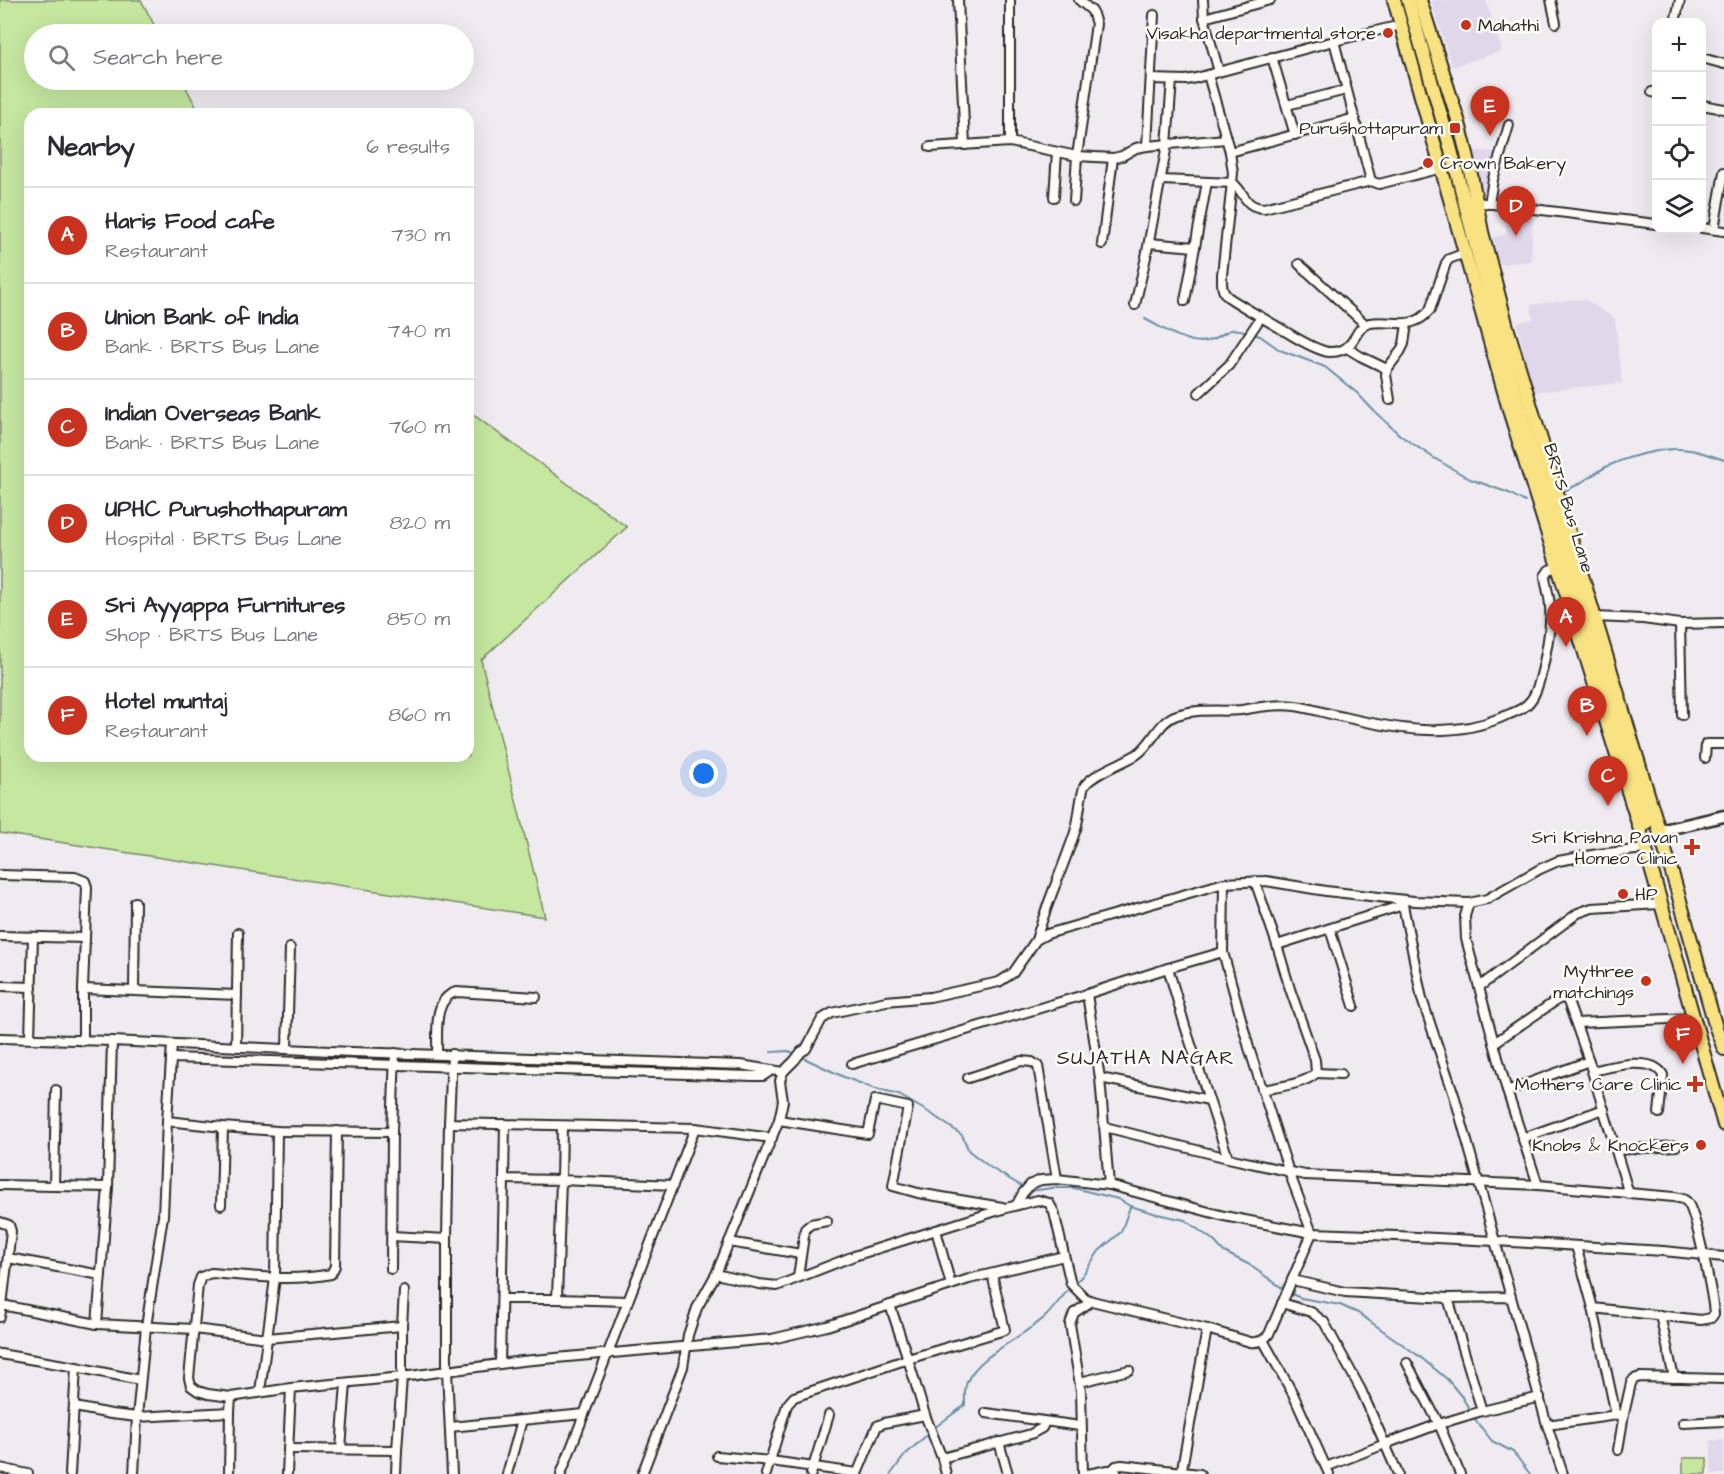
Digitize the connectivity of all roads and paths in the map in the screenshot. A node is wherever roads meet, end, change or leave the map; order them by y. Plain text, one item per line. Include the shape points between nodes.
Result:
1 (958, 0) edge
2 (1010, 0) edge
3 (1079, 0) edge
4 (1203, 0) edge
5 (1270, 0) edge
6 (1394, 0) edge
7 (1408, 0) edge
8 (1420, 0) edge
9 (1551, 0) edge
10 (1680, 0) edge
11 (1154, 15) dead end
12 (1204, 18) junction
13 (1676, 18) edge
14 (1557, 23) dead end
15 (1401, 26) junction
16 (1334, 41) junction
17 (1272, 57) junction
18 (1706, 59) edge
19 (1724, 64) edge
20 (1219, 72) junction
21 (1208, 75) junction
22 (1151, 80) junction
23 (1172, 80) junction
24 (1346, 90) junction
25 (1287, 105) junction
26 (1706, 106) edge
27 (1724, 109) edge
28 (1354, 118) junction
29 (1509, 124) dead end
30 (1295, 135) junction
31 (1226, 139) junction
32 (1010, 142) junction
33 (964, 145) junction
34 (1167, 145) junction
35 (1147, 146) junction
36 (930, 147) dead end
37 (1057, 152) junction
38 (1230, 152) junction
39 (1077, 156) junction
40 (1113, 158) junction
41 (1442, 168) junction
42 (1724, 172) edge
43 (1161, 180) junction
44 (1371, 181) junction
45 (1207, 182) junction
46 (1233, 183) junction
47 (1054, 197) dead end
48 (1074, 201) dead end
49 (1476, 202) junction
50 (1490, 204) junction
51 (1652, 224) edge
52 (1706, 228) edge
53 (1714, 229) junction
54 (1724, 231) edge
55 (1149, 243) junction
56 (1102, 244) dead end
57 (1195, 247) junction
58 (1465, 253) junction
59 (1299, 264) dead end
60 (1185, 301) dead end
61 (1135, 305) dead end
62 (1261, 317) junction
63 (1365, 324) junction
64 (1407, 324) junction
65 (1347, 348) junction
66 (1387, 369) junction
67 (1199, 393) dead end
68 (1390, 400) dead end
69 (1557, 567) junction
70 (1594, 617) junction
71 (1724, 623) edge
72 (1680, 624) junction
73 (1682, 715) dead end
74 (1724, 744) edge
75 (1705, 758) dead end
76 (1724, 816) edge
77 (1659, 831) junction
78 (1645, 849) junction
79 (0, 875) edge
80 (1255, 880) junction
81 (1224, 883) junction
82 (135, 902) dead end
83 (1402, 903) junction
84 (1469, 903) junction
85 (1660, 904) junction
86 (1330, 929) junction
87 (238, 933) dead end
88 (0, 936) edge
89 (33, 937) junction
90 (85, 938) junction
91 (1036, 940) junction
92 (1277, 945) junction
93 (290, 948) dead end
94 (1223, 952) junction
95 (1168, 968) junction
96 (0, 986) edge
97 (32, 987) junction
98 (1479, 987) junction
99 (83, 989) junction
100 (134, 990) junction
101 (1087, 994) junction
102 (237, 995) junction
103 (536, 997) dead end
104 (1354, 1006) dead end
105 (1693, 1018) junction
106 (1576, 1023) junction
107 (1720, 1028) edge
108 (0, 1038) edge
109 (30, 1038) junction
110 (83, 1041) junction
111 (112, 1041) junction
112 (1494, 1042) junction
113 (172, 1044) junction
114 (222, 1046) junction
115 (236, 1047) junction
116 (287, 1048) junction
117 (1724, 1049) edge
118 (395, 1053) junction
119 (437, 1054) junction
120 (452, 1054) junction
121 (171, 1058) junction
122 (222, 1059) junction
123 (1589, 1061) junction
124 (852, 1064) dead end
125 (395, 1065) junction
126 (451, 1066) junction
127 (772, 1070) junction
128 (1592, 1071) junction
129 (783, 1072) junction
130 (1316, 1073) junction
131 (1341, 1074) dead end
132 (968, 1078) dead end
133 (1100, 1078) junction
134 (56, 1090) dead end
135 (1262, 1090) junction
136 (1508, 1091) junction
137 (1724, 1095) edge
138 (1209, 1100) junction
139 (1604, 1109) junction
140 (1659, 1113) dead end
141 (779, 1120) junction
142 (167, 1121) junction
143 (449, 1123) junction
144 (505, 1124) junction
145 (1724, 1125) edge
146 (562, 1126) junction
147 (223, 1127) junction
148 (695, 1128) junction
149 (1104, 1128) junction
150 (277, 1131) junction
151 (337, 1131) junction
152 (392, 1132) junction
153 (772, 1137) junction
154 (1523, 1138) junction
155 (1676, 1146) dead end
156 (1616, 1150) junction
157 (1228, 1158) junction
158 (1289, 1172) junction
159 (504, 1179) junction
160 (1057, 1179) junction
161 (561, 1180) junction
162 (1479, 1182) junction
163 (0, 1185) edge
164 (673, 1185) junction
165 (1109, 1185) junction
166 (1538, 1185) junction
167 (54, 1186) junction
168 (108, 1187) junction
169 (1629, 1194) junction
170 (1017, 1204) junction
171 (221, 1205) dead end
172 (1006, 1208) junction
173 (827, 1221) dead end
174 (0, 1222) edge
175 (936, 1230) junction
176 (1312, 1233) junction
177 (392, 1236) junction
178 (447, 1239) junction
179 (1495, 1241) junction
180 (729, 1242) junction
181 (1576, 1246) junction
182 (801, 1254) junction
183 (1703, 1255) junction
184 (1064, 1256) junction
185 (1724, 1257) edge
186 (8, 1258) junction
187 (391, 1269) dead end
188 (716, 1274) junction
189 (992, 1274) junction
190 (101, 1275) junction
191 (798, 1277) junction
192 (274, 1278) junction
193 (1291, 1282) junction
194 (951, 1285) junction
195 (404, 1291) dead end
196 (1511, 1297) junction
197 (1448, 1298) junction
198 (502, 1299) junction
199 (557, 1299) junction
200 (1284, 1300) junction
201 (628, 1301) junction
202 (1092, 1301) junction
203 (2, 1305) junction
204 (890, 1305) junction
205 (1593, 1308) junction
206 (1660, 1315) junction
207 (0, 1317) edge
208 (97, 1324) junction
209 (402, 1326) junction
210 (146, 1327) junction
211 (194, 1329) junction
212 (1207, 1329) junction
213 (267, 1338) junction
214 (1263, 1340) junction
215 (687, 1346) junction
216 (608, 1352) junction
217 (0, 1354) edge
218 (908, 1359) junction
219 (1407, 1363) dead end
220 (500, 1364) junction
221 (76, 1367) junction
222 (1129, 1370) dead end
223 (447, 1371) junction
224 (402, 1377) junction
225 (1674, 1378) junction
226 (1724, 1379) edge
227 (140, 1380) junction
228 (1080, 1382) junction
229 (346, 1383) junction
230 (291, 1388) junction
231 (260, 1392) junction
232 (231, 1396) junction
233 (1540, 1397) junction
234 (75, 1407) junction
235 (230, 1412) junction
236 (1480, 1412) junction
237 (986, 1413) dead end
238 (584, 1414) junction
239 (1620, 1414) junction
240 (829, 1415) dead end
241 (925, 1415) junction
242 (137, 1417) junction
243 (522, 1420) junction
244 (1044, 1422) junction
245 (1724, 1422) edge
246 (1683, 1423) dead end
247 (1439, 1424) junction
248 (1547, 1425) junction
249 (1080, 1426) junction
250 (450, 1427) junction
251 (999, 1442) junction
252 (1384, 1444) junction
253 (288, 1449) junction
254 (341, 1449) junction
255 (397, 1450) junction
256 (1618, 1450) dead end
257 (717, 1456) dead end
258 (942, 1458) junction
259 (771, 1461) junction
260 (0, 1468) edge
261 (813, 1471) edge
262 (1328, 1471) edge
263 (1114, 1472) edge
264 (1181, 1472) edge
265 (28, 1474) edge
266 (70, 1474) edge
267 (134, 1474) edge
268 (230, 1474) edge
269 (287, 1474) edge
270 (396, 1474) edge
271 (452, 1474) edge
272 (507, 1474) edge
273 (561, 1474) edge
274 (642, 1474) edge
275 (766, 1474) edge
276 (857, 1474) edge
277 (946, 1474) edge
278 (1008, 1474) edge
279 (1083, 1474) edge
280 (1088, 1474) edge
281 (1200, 1474) edge
282 (1398, 1474) edge
283 (1460, 1474) edge
284 (1563, 1474) edge

1 - 33 street
2 - 32 street
3 - 39 street via 1092,11 1096,24
4 - 12 street
5 - 12 street
6 - 15 main road
7 - 137 main road, BRTS Bus Lane via 1517,401 1624,748
8 - 49 main road via 1459,123
9 - 14 street
10 - 13 street
11 - 22 street
12 - 20 street
15 - 16 street
15 - 41 main road
16 - 17 street
16 - 24 street
17 - 20 street
17 - 25 street
18 - 19 street
20 - 21 street
21 - 23 street
21 - 31 street
22 - 23 street
22 - 35 street
23 - 34 street
24 - 25 street
24 - 28 street
25 - 30 street
26 - 27 street
28 - 30 street
28 - 44 street
29 - 50 street
30 - 38 street
31 - 34 street
31 - 38 street
32 - 33 street
32 - 37 street
33 - 36 street
34 - 35 street
34 - 43 street
35 - 40 street
37 - 39 street
37 - 47 street
38 - 46 street
39 - 40 street
39 - 48 street
40 - 56 street
41 - 44 street via 1379,184
41 - 58 main road
42 - 53 street
43 - 45 street
43 - 55 street
44 - 46 street via 1264,208 1252,206
45 - 46 street
45 - 57 street
46 - 62 street via 1222,288 1228,297
49 - 50 street
49 - 70 main road via 1507,327
50 - 51 street
52 - 53 street
53 - 54 street
55 - 57 street
55 - 61 street
57 - 60 street
58 - 64 street via 1446,262 1430,310 1418,321
58 - 69 main road
59 - 63 street
62 - 65 street via 1322,351
62 - 67 street via 1229,365
63 - 64 street
63 - 65 street
64 - 66 street via 1404,344
65 - 66 street
66 - 68 street
69 - 78 main road
69 - 91 street via 1545,576 1550,625 1537,690 1522,708 1494,720 1455,728 1401,729 1271,705 1199,711 1167,719 1137,754 1083,787 1073,839
70 - 72 street
70 - 77 main road
71 - 72 street
72 - 73 street
74 - 75 street via 1706,744
76 - 77 street
77 - 107 main road
78 - 84 street via 1558,861 1487,898
78 - 85 main road
79 - 90 street via 75,877 85,881
80 - 81 street
80 - 83 street
80 - 92 street
81 - 91 street
81 - 94 street
82 - 100 street
83 - 84 street
83 - 86 street
83 - 162 street via 1422,999
84 - 98 street via 1466,939
85 - 98 street via 1586,909
85 - 105 main road
86 - 92 street
86 - 104 street
87 - 102 street
88 - 89 street
89 - 90 street
89 - 97 street
90 - 99 street
91 - 129 street via 1013,973 999,982 832,1012 822,1019 806,1049
92 - 130 street
93 - 116 street
94 - 95 street
94 - 135 street
95 - 101 street
95 - 138 street
96 - 97 street
97 - 109 street
98 - 112 street
99 - 100 street
99 - 110 street
100 - 102 street
101 - 124 street
101 - 133 street
102 - 115 street
103 - 119 street via 451,993 439,1008
105 - 106 street
105 - 145 main road
106 - 112 street via 1569,1001 1560,998
106 - 123 street
107 - 117 main road
108 - 109 street
109 - 110 street
110 - 111 street
111 - 113 street
111 - 168 street
112 - 136 street
113 - 114 street
113 - 121 street
114 - 115 street
114 - 122 street
115 - 116 street
116 - 118 street
118 - 119 street
118 - 125 street
119 - 120 street
120 - 126 street
120 - 127 street via 741,1065
121 - 122 street
121 - 142 street
122 - 125 street
123 - 128 street
123 - 136 street
125 - 126 street
125 - 152 street
126 - 127 street via 758,1077
126 - 143 street
127 - 129 street
128 - 139 street
128 - 140 street via 1626,1064 1658,1069 1663,1075
129 - 141 street
130 - 131 street
130 - 135 street via 1304,1080
132 - 160 street via 1021,1061 1038,1066
133 - 138 street
133 - 149 street
134 - 167 street
135 - 158 street
136 - 154 street
138 - 157 street
139 - 154 street
139 - 156 street
141 - 153 street
141 - 172 street via 868,1134 875,1100 908,1107 893,1186
142 - 147 street
142 - 210 street via 163,1216
143 - 144 street
143 - 178 street
144 - 146 street
144 - 159 street
146 - 148 street
146 - 161 street
147 - 150 street
147 - 171 street
148 - 153 street
148 - 164 street
149 - 157 street
149 - 165 street
150 - 151 street
150 - 192 street
151 - 152 street
151 - 192 street via 335,1266 331,1274
152 - 177 street
153 - 180 street
154 - 166 street
155 - 156 street
156 - 169 street
157 - 158 street
158 - 162 street
158 - 176 street
159 - 161 street
159 - 198 street
160 - 165 street
160 - 170 street via 1031,1184
161 - 164 street
161 - 199 street
162 - 166 street
162 - 179 street
163 - 167 street
164 - 201 street
165 - 176 street via 1224,1216
166 - 169 street
167 - 168 street
168 - 190 street
169 - 183 street via 1686,1201
170 - 172 street
170 - 184 street via 1038,1200 1048,1203 1054,1212
172 - 175 street
173 - 182 street via 814,1222 805,1229
174 - 186 street via 11,1229
175 - 191 street
175 - 194 street
176 - 179 street
176 - 193 street
177 - 178 street
177 - 187 street
178 - 223 street
179 - 181 street
179 - 196 street
180 - 182 street
180 - 188 street
181 - 183 street
181 - 205 street
182 - 191 street
183 - 185 street
183 - 206 street via 1713,1316 1701,1320
184 - 189 street
184 - 202 street via 1071,1284
186 - 190 street
186 - 203 street
188 - 191 street via 771,1286
188 - 215 street via 697,1308
189 - 194 street
189 - 218 street via 1005,1330
190 - 208 street
192 - 211 street via 211,1273 201,1277
192 - 213 street
193 - 197 street via 1345,1292
193 - 200 street
194 - 204 street
195 - 209 street
196 - 197 street
196 - 233 street
197 - 236 street
198 - 199 street
198 - 220 street
199 - 201 street
200 - 214 street
200 - 252 street via 1324,1322 1361,1390
201 - 216 street
202 - 212 street
202 - 228 street via 1070,1320
203 - 207 street
203 - 208 street
204 - 215 street via 787,1336
204 - 218 street
205 - 206 street
205 - 239 street
206 - 225 street
208 - 210 street
209 - 213 street
209 - 224 street
210 - 211 street
210 - 227 street
211 - 213 street
211 - 232 street via 191,1386 204,1393
212 - 214 street via 1255,1343
212 - 264 street
213 - 231 street
214 - 262 street
215 - 216 street
215 - 274 street via 683,1367
216 - 220 street
216 - 238 street
217 - 221 street
218 - 241 street
218 - 259 street via 794,1397
219 - 247 street
220 - 223 street
221 - 227 street
221 - 234 street
222 - 228 street
223 - 224 street
223 - 250 street
224 - 229 street
224 - 255 street
225 - 226 street
225 - 239 street via 1634,1378
227 - 242 street
228 - 249 street
229 - 230 street
229 - 254 street
230 - 231 street
230 - 253 street
231 - 232 street
232 - 235 street
233 - 236 street
233 - 248 street
234 - 242 street
234 - 266 street
235 - 242 street
235 - 268 street
236 - 247 street
237 - 244 street
238 - 243 street
238 - 273 street
239 - 248 street
239 - 256 street
240 - 261 street
241 - 258 street
241 - 276 street via 877,1426
242 - 267 street
243 - 250 street
243 - 272 street
244 - 249 street
244 - 251 street via 1035,1433
245 - 246 street
247 - 252 street
247 - 283 street
248 - 284 street
249 - 279 street
250 - 271 street
251 - 258 street
251 - 278 street
252 - 262 street
252 - 282 street
253 - 254 street
253 - 269 street
254 - 255 street
255 - 270 street
257 - 259 street
258 - 277 street
259 - 261 street
259 - 275 street
260 - 265 street
261 - 276 street
263 - 264 street via 1116,1466 1122,1465
263 - 280 street
264 - 281 street

